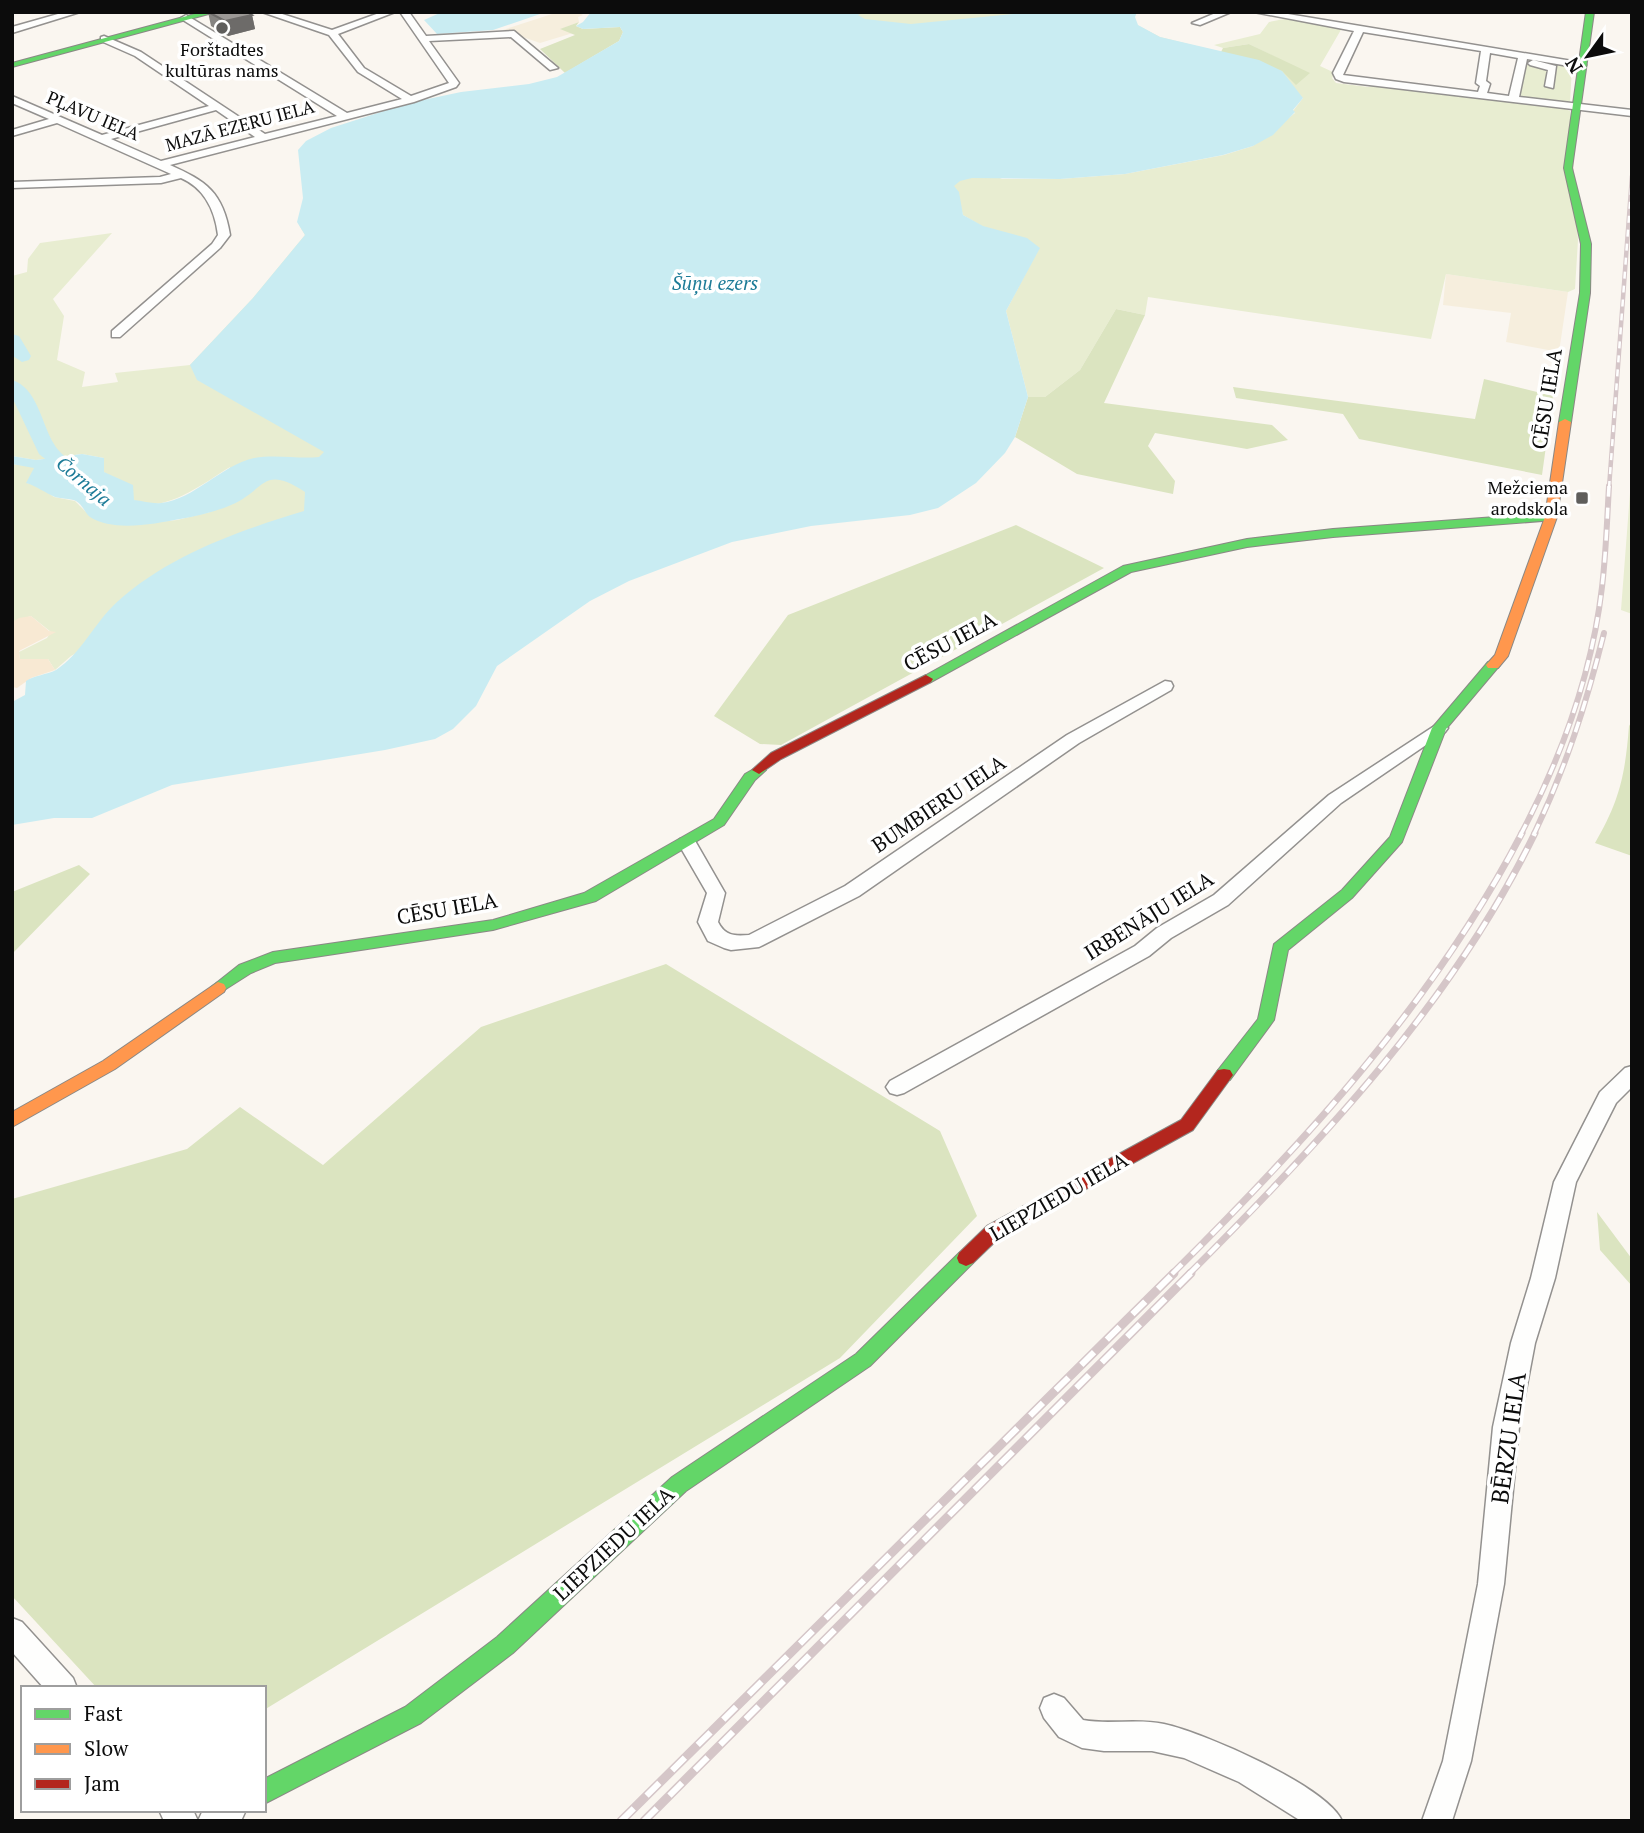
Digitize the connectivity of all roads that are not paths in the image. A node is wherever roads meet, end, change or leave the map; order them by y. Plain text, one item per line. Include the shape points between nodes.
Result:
1 (76, 12) edge
2 (267, 12) edge
3 (345, 12) edge
4 (391, 12) edge
5 (404, 12) edge
6 (1227, 12) edge
7 (1590, 12) edge
8 (1254, 13) edge
9 (196, 15) edge
10 (367, 21) junction
11 (1197, 23) dead end
12 (1360, 28) junction
13 (12, 30) edge
14 (332, 33) junction
15 (104, 38) junction
16 (423, 39) junction
17 (1486, 50) junction
18 (1522, 59) junction
19 (12, 65) edge
20 (1581, 65) junction
21 (553, 68) dead end
22 (1550, 86) dead end
23 (1482, 96) junction
24 (12, 99) edge
25 (1513, 99) junction
26 (410, 100) junction
27 (216, 107) junction
28 (1577, 107) junction
29 (1632, 113) edge
30 (346, 117) junction
31 (56, 120) junction
32 (12, 134) edge
33 (262, 137) junction
34 (103, 138) junction
35 (160, 164) junction
36 (182, 174) junction
37 (12, 185) edge
38 (116, 334) dead end
39 (1551, 517) junction
40 (1165, 686) dead end
41 (1439, 728) junction
42 (687, 843) junction
43 (1632, 1073) edge
44 (897, 1087) dead end
45 (12, 1119) edge
46 (12, 1631) edge
47 (61, 1686) edge
48 (1055, 1708) dead end
49 (266, 1791) edge
50 (228, 1812) edge
51 (212, 1821) edge
52 (1327, 1821) edge
53 (1437, 1821) edge

1 - 13 street
2 - 14 street
3 - 10 street
4 - 10 street
5 - 16 street
6 - 11 street
7 - 20 street, CĒSU IELA
8 - 12 street
9 - 15 street
9 - 30 street
10 - 14 street
12 - 17 street via 1452,48
12 - 23 street via 1339,77
14 - 26 street via 361,70
15 - 19 street
15 - 27 street via 138,54
16 - 21 street via 514,34
16 - 26 street, MAZĀ EZERU IELA via 454,82
17 - 18 street
17 - 23 street
18 - 20 street
18 - 22 street via 1553,68
18 - 25 street
20 - 28 street, CĒSU IELA
23 - 25 street
24 - 31 street, PĻAVU IELA
25 - 28 street
26 - 30 street, MAZĀ EZERU IELA
27 - 33 street
27 - 34 street
28 - 29 street
28 - 39 street, CĒSU IELA via 1568,168 1586,244 1585,293
30 - 33 street, MAZĀ EZERU IELA
31 - 32 street
31 - 34 street, PĻAVU IELA
33 - 35 street, MAZĀ EZERU IELA
34 - 35 street, PĻAVU IELA
35 - 36 street, MAZĀ EZERU IELA
36 - 37 street via 161,180
36 - 38 street, MAZĀ EZERU IELA via 209,192 224,236
39 - 41 street, LIEPZIEDU IELA via 1501,656
39 - 42 street, CĒSU IELA via 1247,543 1127,569 978,653 776,756 750,777 719,822
40 - 42 street, BUMBIERU IELA via 1073,739 852,891 752,942 731,943 715,936 708,922 716,893
41 - 44 street, IRBENĀJU IELA via 1335,799 1221,900 1142,951
41 - 49 street, LIEPZIEDU IELA via 1397,839 1347,894 1280,948 1266,1020 1187,1125 994,1231 863,1360 679,1484 506,1644 413,1715
42 - 45 street, CĒSU IELA via 590,897 494,925 273,958 245,969 110,1065
43 - 53 street, BĒRZU IELA via 1608,1098 1565,1182 1523,1343 1506,1427 1491,1584 1457,1760
46 - 47 street
48 - 52 street via 1070,1728 1088,1735 1163,1738 1229,1762
50 - 51 street

